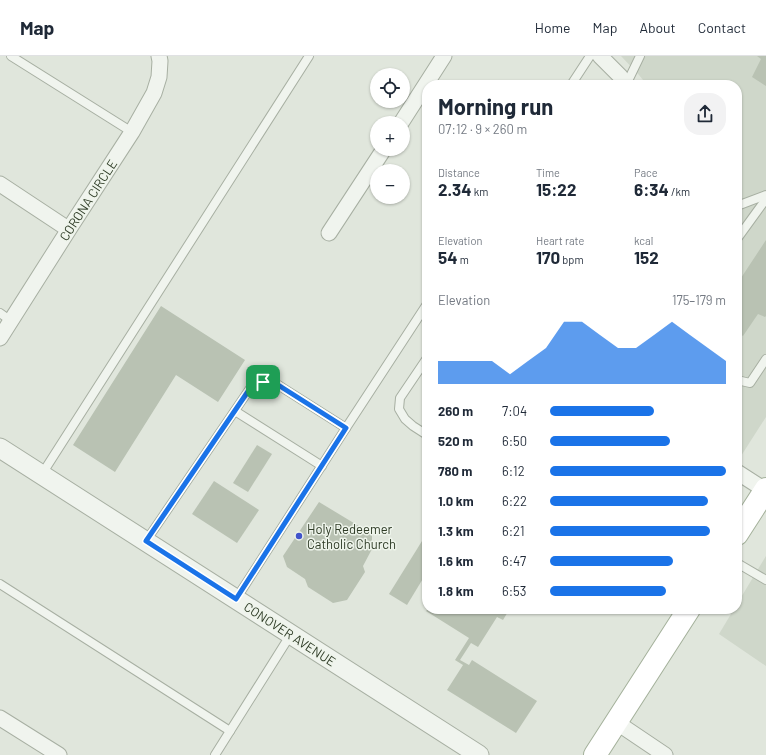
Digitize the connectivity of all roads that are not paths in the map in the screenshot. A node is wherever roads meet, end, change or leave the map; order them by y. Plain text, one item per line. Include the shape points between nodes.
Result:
1 (11, 56) edge
2 (159, 56) edge
3 (308, 56) edge
4 (444, 56) edge
5 (590, 56) edge
6 (600, 56) edge
7 (640, 56) edge
8 (429, 80) edge
9 (574, 80) edge
10 (623, 80) edge
11 (628, 80) edge
12 (422, 90) edge
13 (405, 116) edge
14 (132, 132) junction
15 (379, 156) edge
16 (0, 184) edge
17 (766, 195) edge
18 (766, 199) edge
19 (742, 204) edge
20 (68, 229) junction
21 (742, 232) edge
22 (329, 234) dead end
23 (422, 312) edge
24 (6, 317) edge
25 (0, 338) edge
26 (765, 363) edge
27 (422, 365) edge
28 (742, 381) edge
29 (235, 410) junction
30 (346, 428) junction
31 (422, 432) edge
32 (0, 448) edge
33 (322, 466) junction
34 (42, 474) junction
35 (742, 475) edge
36 (766, 489) edge
37 (742, 526) edge
38 (146, 541) junction
39 (742, 566) edge
40 (766, 580) edge
41 (0, 584) edge
42 (236, 599) junction
43 (686, 614) edge
44 (291, 634) junction
45 (0, 718) edge
46 (616, 722) junction
47 (230, 731) junction
48 (59, 755) edge
49 (215, 755) edge
50 (479, 755) edge
51 (595, 755) edge
52 (665, 755) edge

1 - 14 lane
2 - 14 street, CORONA CIRCLE via 159,77 154,93
3 - 34 lane
4 - 8 street
5 - 9 lane
6 - 10 street
7 - 11 lane
12 - 13 street
14 - 20 street, CORONA CIRCLE
15 - 22 street
16 - 20 street
17 - 19 lane
18 - 21 lane
20 - 24 street, CORONA CIRCLE
23 - 30 lane
24 - 25 street, CORONA CIRCLE
26 - 28 lane via 750,383
27 - 31 lane via 400,398 399,409 405,419
29 - 30 lane via 251,387 263,382 275,383
29 - 33 lane
29 - 38 lane
30 - 33 lane
32 - 34 street, CONOVER AVENUE
33 - 42 lane
34 - 38 street, CONOVER AVENUE
35 - 36 street
36 - 37 main road
38 - 42 street, CONOVER AVENUE
39 - 40 lane
41 - 47 lane
42 - 44 street, CONOVER AVENUE
43 - 46 main road
44 - 47 lane
44 - 50 street, CONOVER AVENUE
45 - 48 street
46 - 51 main road
46 - 52 street
47 - 49 lane

